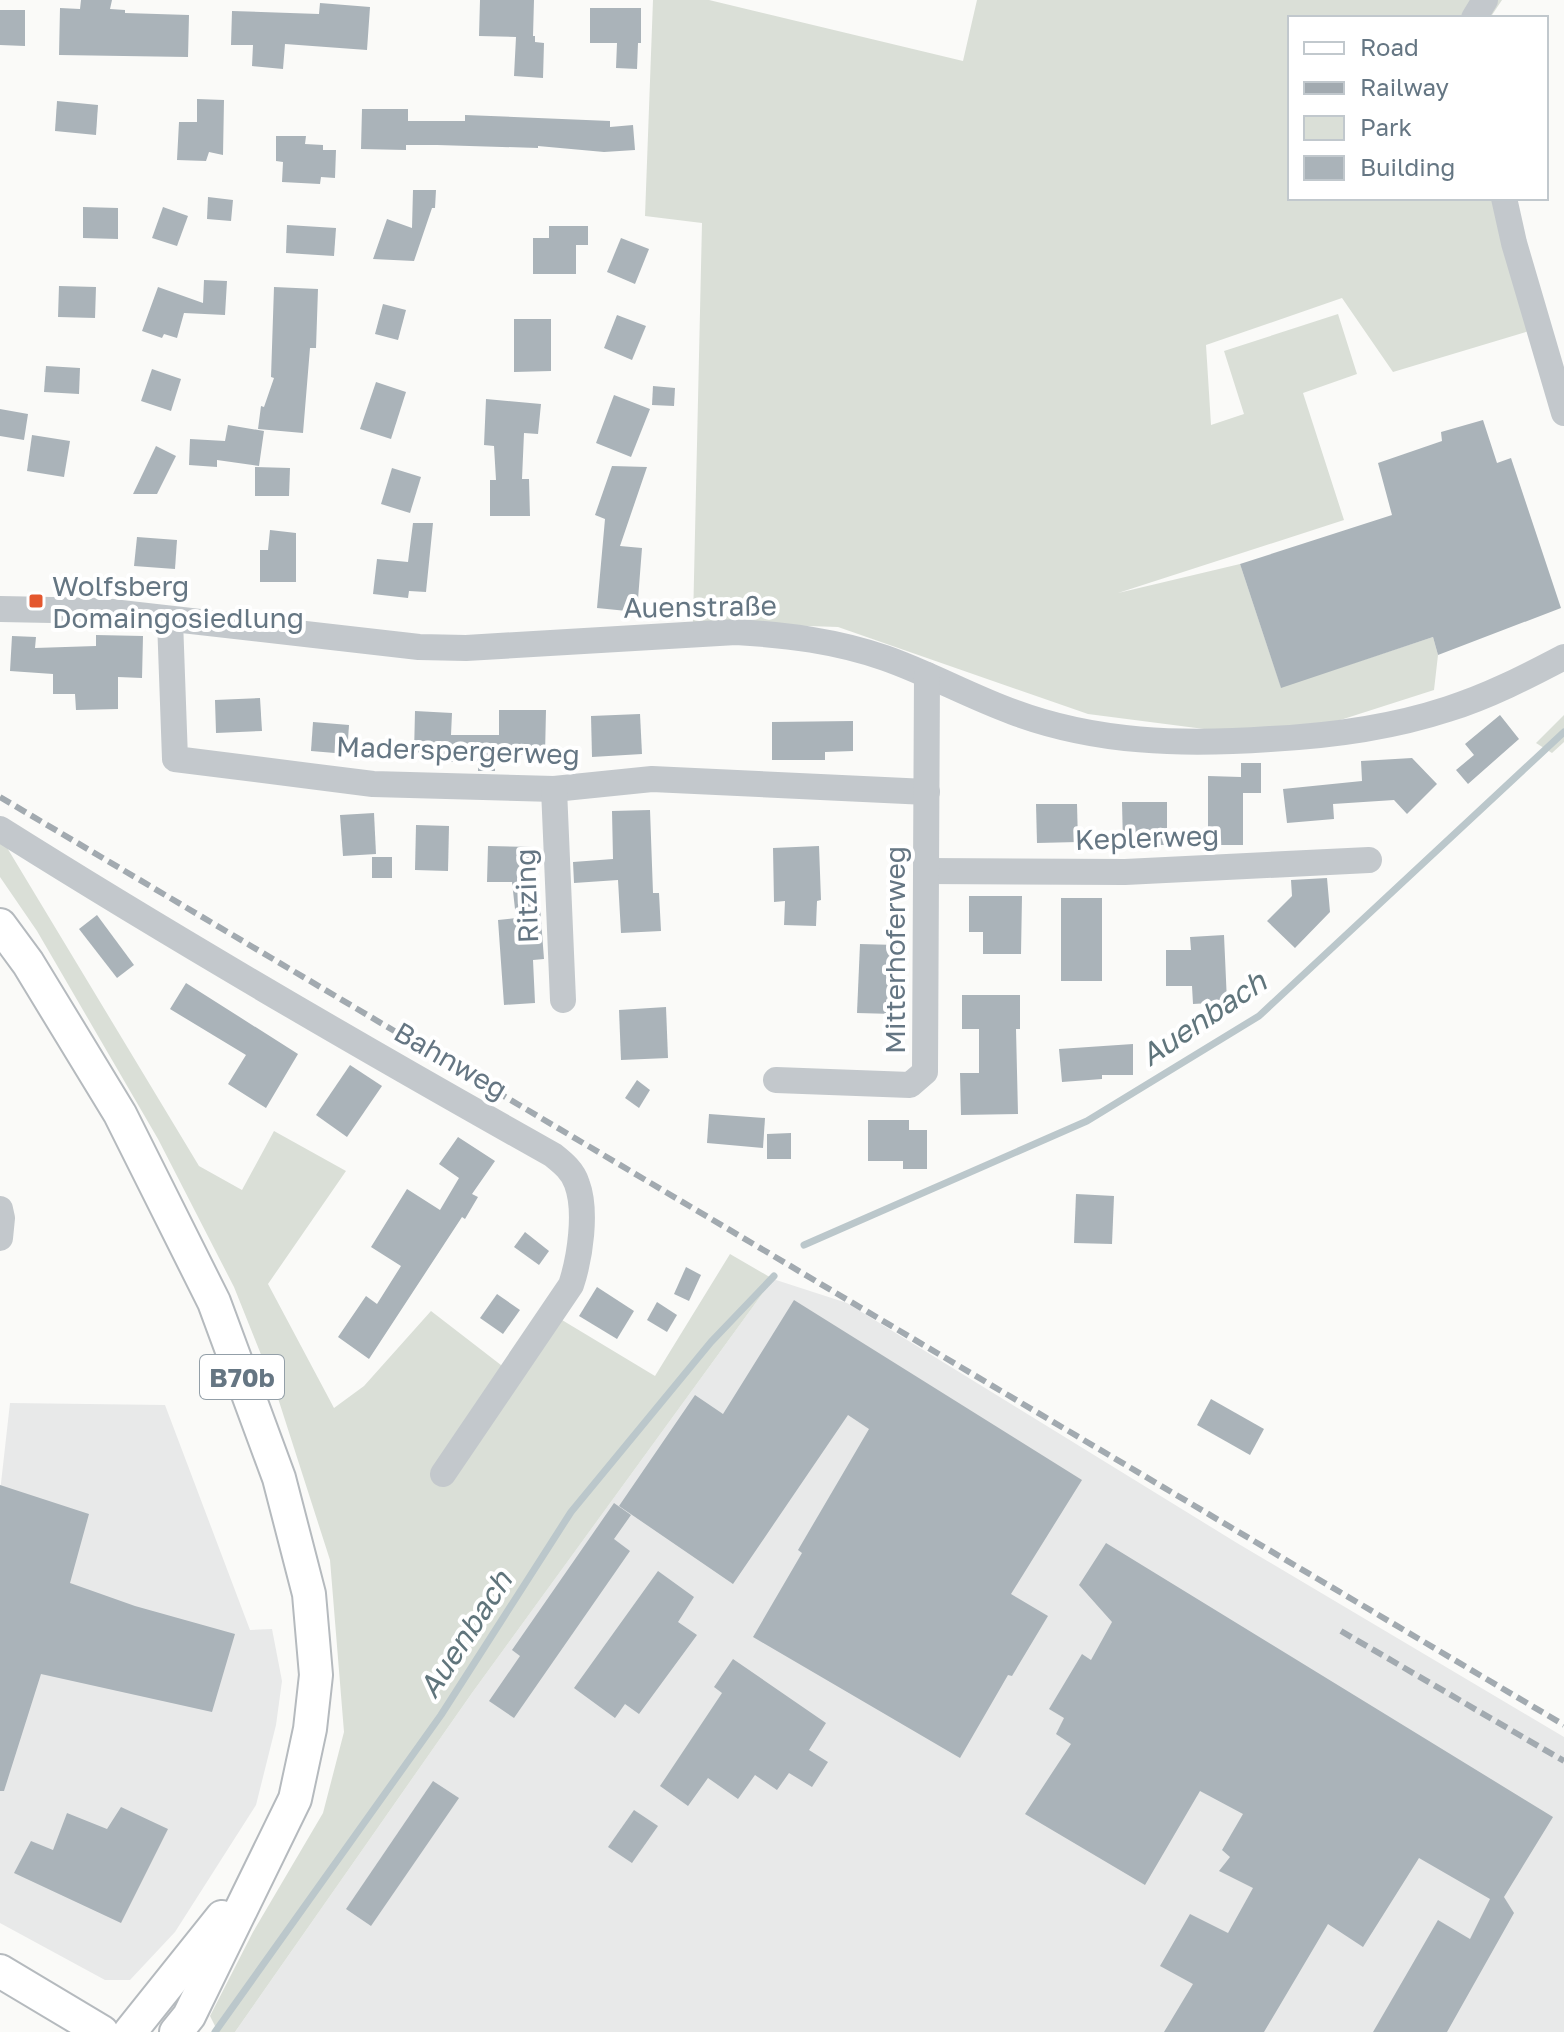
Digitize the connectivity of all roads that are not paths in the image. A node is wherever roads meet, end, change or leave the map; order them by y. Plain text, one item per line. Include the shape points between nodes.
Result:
1 (1504, 200) edge
2 (1564, 413) edge
3 (0, 609) edge
4 (170, 620) junction
5 (1564, 657) edge
6 (927, 675) junction
7 (554, 789) junction
8 (927, 792) junction
9 (0, 829) edge
10 (1369, 860) dead end
11 (926, 871) junction
12 (0, 925) edge
13 (563, 1000) dead end
14 (776, 1080) dead end
15 (0, 1209) edge
16 (0, 1238) edge
17 (443, 1474) dead end
18 (259, 1871) junction
19 (0, 1971) edge
20 (186, 2027) edge
21 (102, 2032) edge
22 (130, 2032) edge

1 - 2 street
3 - 4 street, Auenstraße via 103,611
4 - 6 street, Auenstraße via 419,647 780,634 850,647
4 - 7 street, Maderspergerweg via 175,759 373,784
5 - 6 street, Auenstraße via 1489,694 1393,725 1216,743 1155,742 1059,726
6 - 8 street, Mitterhoferweg
7 - 8 street, Maderspergerweg via 652,779
7 - 13 street, Ritzing
8 - 11 street, Mitterhoferweg
9 - 17 street, Bahnweg via 569,1169 581,1206 579,1260 571,1285
10 - 11 street, Keplerweg via 1125,872
11 - 14 street, Mitterhoferweg via 925,1072 910,1085
12 - 18 main road, B70b via 120,1114 214,1302 279,1478 309,1594 316,1675 295,1799
15 - 16 street
18 - 20 main road, B70b
18 - 22 main road, B70b
19 - 21 main road

